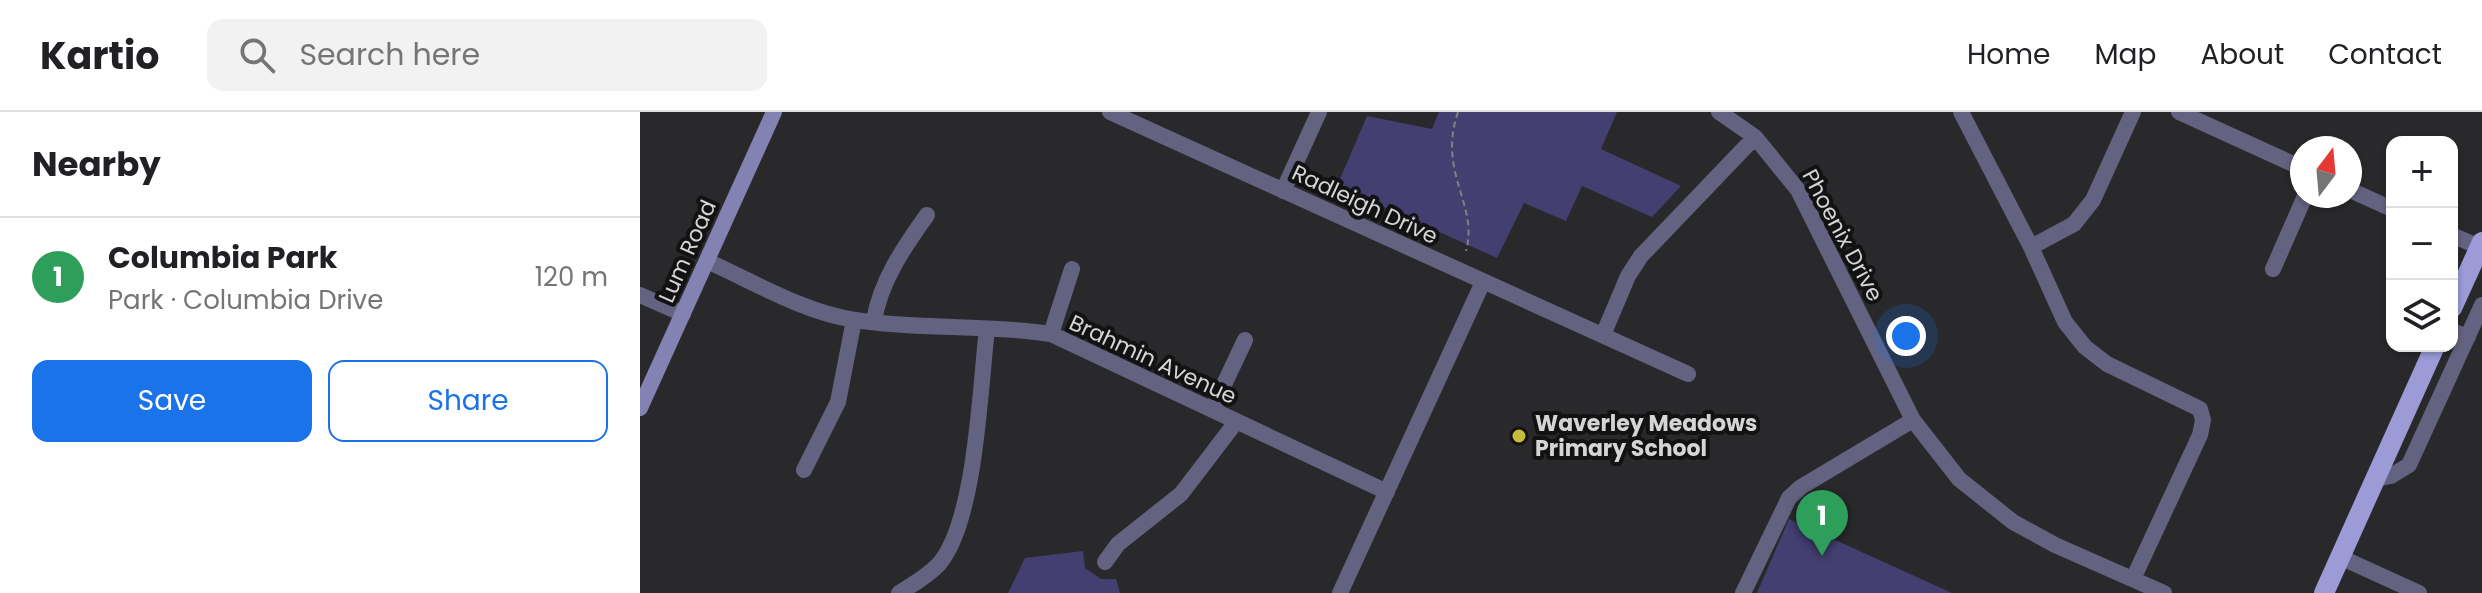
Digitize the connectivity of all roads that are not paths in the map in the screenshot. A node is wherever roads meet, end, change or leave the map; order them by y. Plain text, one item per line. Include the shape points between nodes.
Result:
1 (774, 112) edge
2 (1110, 112) edge
3 (1319, 112) edge
4 (1719, 112) edge
5 (1961, 112) edge
6 (2133, 112) edge
7 (2179, 112) edge
8 (1134, 117) edge
9 (1755, 137) junction
10 (2290, 163) edge
11 (1283, 191) junction
12 (2362, 195) edge
13 (2300, 208) edge
14 (2390, 208) edge
15 (927, 215) dead end
16 (2458, 237) edge
17 (2481, 244) edge
18 (2031, 247) junction
19 (707, 261) junction
20 (1072, 269) dead end
21 (2273, 269) dead end
22 (1483, 282) junction
23 (640, 295) edge
24 (2458, 295) edge
25 (2482, 305) edge
26 (683, 314) junction
27 (854, 320) junction
28 (874, 321) junction
29 (987, 329) junction
30 (1051, 334) junction
31 (2460, 334) edge
32 (1603, 335) junction
33 (1245, 340) dead end
34 (2432, 352) edge
35 (1688, 374) dead end
36 (640, 408) edge
37 (1212, 410) junction
38 (1913, 420) junction
39 (1236, 422) junction
40 (804, 470) dead end
41 (2375, 479) junction
42 (1387, 492) junction
43 (2340, 557) junction
44 (1105, 562) dead end
45 (2133, 579) junction
46 (899, 593) edge
47 (1340, 593) edge
48 (1743, 593) edge
49 (2164, 593) edge
50 (2324, 593) edge
51 (2419, 593) edge

1 - 19 street, Lum Road
2 - 8 street, Radleigh Drive
3 - 11 street
4 - 9 street, Phoenix Drive
5 - 18 street
6 - 18 street via 2093,200 2074,224
7 - 10 street
8 - 11 street, Radleigh Drive
9 - 32 street via 1641,256
9 - 38 street, Phoenix Drive via 1798,190
11 - 22 street, Radleigh Drive
12 - 14 street
13 - 21 street
15 - 28 street via 877,301
16 - 17 street
17 - 24 main road
18 - 45 street via 2065,322 2085,347 2107,364 2200,409 2200,435
19 - 26 street, Lum Road
19 - 27 street, Brahmin Avenue via 812,309
20 - 30 street
22 - 32 street, Radleigh Drive
22 - 42 street
23 - 26 street
25 - 31 street
26 - 36 street, Lum Road
27 - 28 street, Brahmin Avenue
27 - 40 street via 838,402
28 - 29 street, Brahmin Avenue
29 - 30 street, Brahmin Avenue
29 - 46 street via 959,524 939,563
30 - 37 street, Brahmin Avenue
31 - 41 street via 2409,465
32 - 35 street, Radleigh Drive
33 - 37 street
34 - 41 main road
37 - 39 street, Brahmin Avenue
38 - 45 street, Phoenix Drive via 1939,457 1991,506 2055,545
38 - 48 street via 1789,498
39 - 42 street, Brahmin Avenue
39 - 44 street via 1181,494 1118,544
41 - 43 main road
42 - 47 street
43 - 50 main road
43 - 51 street
45 - 49 street, Phoenix Drive

